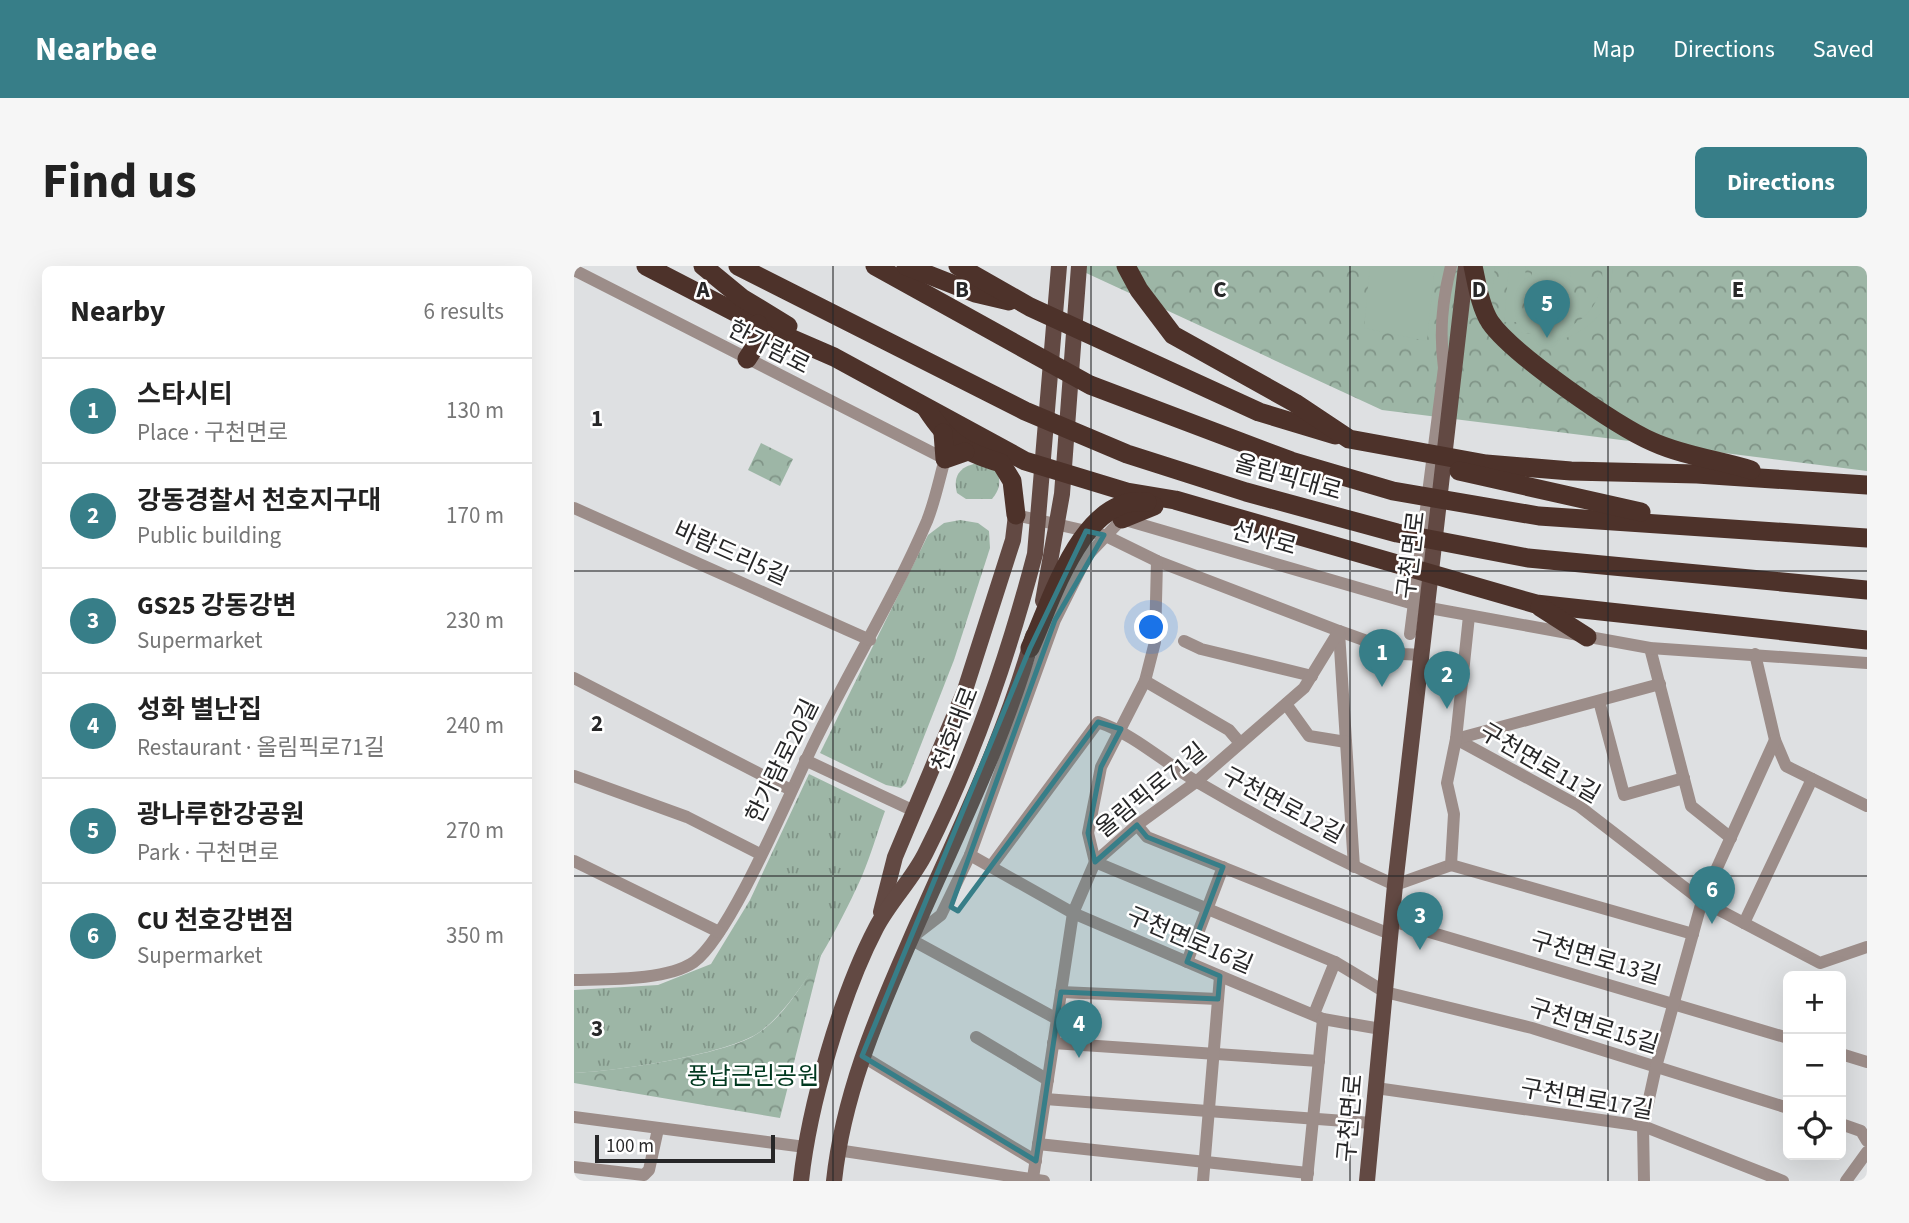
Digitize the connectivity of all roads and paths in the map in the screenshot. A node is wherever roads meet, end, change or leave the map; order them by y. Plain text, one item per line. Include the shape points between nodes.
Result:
1 (646, 266) edge
2 (703, 266) edge
3 (738, 266) edge
4 (875, 266) edge
5 (906, 266) edge
6 (958, 266) edge
7 (1059, 266) edge
8 (1079, 266) edge
9 (1126, 266) edge
10 (1451, 266) edge
11 (1466, 266) edge
12 (1473, 266) edge
13 (574, 270) edge
14 (1030, 307) junction
15 (758, 324) junction
16 (834, 357) junction
17 (747, 359) junction
18 (923, 404) junction
19 (943, 433) junction
20 (1357, 440) junction
21 (965, 452) junction
22 (945, 460) junction
23 (1024, 461) junction
24 (1001, 463) junction
25 (1789, 481) junction
26 (1867, 485) edge
27 (1172, 503) junction
28 (574, 508) edge
29 (1016, 515) junction
30 (1122, 519) junction
31 (1701, 524) junction
32 (1104, 535) junction
33 (1867, 538) edge
34 (1157, 561) junction
35 (1867, 590) edge
36 (1536, 604) junction
37 (1469, 616) junction
38 (1339, 631) junction
39 (1417, 635) junction
40 (1587, 637) junction
41 (870, 640) junction
42 (1867, 640) edge
43 (1184, 641) dead end
44 (1030, 648) junction
45 (1650, 648) junction
46 (1423, 654) junction
47 (1755, 654) junction
48 (1867, 663) edge
49 (1312, 676) junction
50 (574, 678) edge
51 (1145, 681) junction
52 (1660, 684) junction
53 (1599, 701) junction
54 (1286, 704) junction
55 (1121, 729) junction
56 (1456, 739) junction
57 (1775, 740) junction
58 (1346, 742) junction
59 (1240, 743) junction
60 (806, 760) junction
61 (574, 776) edge
62 (1684, 778) junction
63 (1812, 779) junction
64 (1196, 782) junction
65 (791, 790) junction
66 (1867, 806) edge
67 (912, 810) junction
68 (1137, 825) junction
69 (1731, 838) junction
70 (760, 854) junction
71 (970, 855) junction
72 (574, 861) edge
73 (1096, 862) junction
74 (992, 865) junction
75 (1451, 865) junction
76 (1223, 867) junction
77 (1354, 867) junction
78 (1395, 885) junction
79 (1702, 901) junction
80 (1208, 909) junction
81 (1073, 913) junction
82 (1744, 923) junction
83 (1391, 927) junction
84 (876, 928) junction
85 (719, 932) junction
86 (1693, 934) junction
87 (910, 939) junction
88 (1867, 947) edge
89 (1187, 962) junction
90 (1335, 962) junction
91 (1220, 976) junction
92 (574, 980) edge
93 (1061, 992) junction
94 (1385, 992) junction
95 (1218, 999) junction
96 (1674, 1003) junction
97 (1318, 1016) junction
98 (1057, 1019) junction
99 (1381, 1029) junction
100 (1783, 1036) edge
101 (976, 1037) dead end
102 (1054, 1043) junction
103 (862, 1056) junction
104 (1214, 1056) junction
105 (1846, 1056) edge
106 (1319, 1061) junction
107 (1867, 1062) edge
108 (1656, 1067) junction
109 (1048, 1080) junction
110 (1376, 1088) junction
111 (1045, 1099) junction
112 (1783, 1106) edge
113 (1209, 1112) junction
114 (574, 1117) edge
115 (1313, 1120) junction
116 (1372, 1123) junction
117 (1643, 1126) junction
118 (1846, 1126) edge
119 (658, 1129) junction
120 (1867, 1141) edge
121 (1038, 1144) junction
122 (805, 1147) junction
123 (837, 1150) junction
124 (1867, 1152) edge
125 (1036, 1161) junction
126 (1205, 1162) junction
127 (574, 1167) edge
128 (1750, 1175) edge
129 (1307, 1177) edge
130 (1008, 1178) edge
131 (1039, 1180) edge
132 (801, 1181) edge
133 (834, 1181) edge
134 (1203, 1181) edge
135 (1367, 1181) edge
136 (1644, 1181) edge
137 (1783, 1181) edge
138 (1846, 1181) edge

1 - 15 highway
2 - 16 highway via 742,298
3 - 35 highway, 올림픽대로 via 1025,411 1127,454 1247,492 1397,533 1528,558
4 - 31 highway, 올림픽대로 via 1090,385 1291,461 1393,491 1539,516
5 - 14 highway via 975,293
6 - 14 highway
7 - 84 main road, 천호대로 via 1035,554 1004,665 970,759 925,855
8 - 44 main road, 천호대로 via 1062,494
9 - 20 highway via 1174,335
10 - 39 street via 1439,334 1444,368
11 - 39 main road, 구천면로
12 - 25 highway via 1488,319 1531,361 1632,432 1693,456
13 - 17 street, 한가람로
14 - 20 highway via 1259,412
15 - 16 highway
15 - 17 highway via 756,345
16 - 18 highway
17 - 22 street, 한가람로
18 - 19 highway
18 - 23 highway
19 - 21 highway
19 - 22 highway
20 - 25 highway via 1510,466
20 - 31 highway via 1394,456
21 - 22 highway
21 - 24 highway
22 - 41 street, 한가람로20길 via 928,519
23 - 24 highway
23 - 27 highway
24 - 29 highway via 1012,481
25 - 26 highway
27 - 30 highway
27 - 36 highway
27 - 44 highway via 1134,500 1115,506 1086,530
28 - 41 street, 바람드리5길
29 - 32 street
29 - 67 main road via 1013,540 965,690
30 - 32 street
30 - 37 street, 선사로
31 - 33 highway, 올림픽대로
32 - 34 street
32 - 71 street via 1087,556 1055,620
34 - 38 street
34 - 51 street via 1155,642
36 - 40 highway
36 - 42 highway
37 - 40 street, 선사로
37 - 56 street, 구천면로11길
38 - 46 street via 1403,654
38 - 49 street, 올림픽로71길
38 - 58 street
39 - 46 main road, 구천면로
40 - 45 street, 선사로
41 - 60 street, 한가람로20길 via 842,685
43 - 49 street
44 - 87 main road, 천호대로 via 985,768
45 - 47 street, 선사로
45 - 52 street
46 - 78 main road, 구천면로
47 - 48 street, 선사로
47 - 57 street
49 - 54 street, 올림픽로71길
50 - 65 street
51 - 55 street
51 - 59 street, 올림픽로71길 via 1229,730
52 - 53 street, 구천면로11길
52 - 62 street
53 - 56 street, 구천면로11길
53 - 62 street via 1624,795
54 - 58 street via 1309,736
54 - 59 street, 올림픽로71길
55 - 64 street, 구천면로12길
55 - 73 street via 1101,767 1088,833
55 - 74 street, 구천면로12길 via 1098,722
56 - 75 street, 구천면로11길 via 1447,783 1454,814
56 - 79 street, 구천면로11길 via 1579,806
57 - 63 street via 1786,766
57 - 69 street
58 - 77 street
59 - 64 street, 올림픽로71길
60 - 65 street, 한가람로20길
60 - 67 street
61 - 70 street via 687,817
62 - 69 street via 1691,806
63 - 66 street
63 - 82 street
64 - 68 street, 올림픽로71길
64 - 77 street, 구천면로12길
65 - 70 street, 한가람로20길
67 - 84 main road
68 - 73 street, 올림픽로71길
68 - 76 street via 1147,837
69 - 79 street
70 - 85 street, 한가람로20길
71 - 74 street, 구천면로16길
71 - 87 street via 941,915
72 - 85 street
73 - 80 street, 구천면로15길
73 - 81 street, 올림픽로71길
74 - 81 street, 구천면로16길
75 - 78 street
75 - 86 street
76 - 80 street
76 - 83 street
77 - 78 street, 구천면로12길
78 - 83 main road, 구천면로
79 - 82 street, 구천면로11길
79 - 86 street
80 - 89 street
80 - 90 street, 구천면로15길
81 - 89 street, 구천면로16길
81 - 93 street, 올림픽로71길
82 - 88 street, 구천면로11길 via 1820,963
83 - 94 main road, 구천면로
83 - 96 street, 구천면로13길
84 - 122 main road, 천호대로 via 841,1013
85 - 92 street, 한가람로20길 via 692,963 662,974
86 - 96 street
87 - 98 street
87 - 103 main road, 천호대로
89 - 91 street, 구천면로16길
90 - 94 street, 구천면로15길
90 - 97 street
91 - 95 street
91 - 97 street, 구천면로16길
93 - 95 street
93 - 98 street, 올림픽로71길
94 - 99 main road, 구천면로
94 - 108 street, 구천면로15길 via 1532,1028
95 - 104 street
96 - 100 street, 구천면로13길
96 - 108 street
97 - 99 street, 구천면로16길
97 - 106 street
98 - 102 street, 올림픽로71길
99 - 110 main road, 구천면로
101 - 109 street
102 - 104 street
102 - 109 street, 올림픽로71길
103 - 123 main road, 천호대로
103 - 125 street
104 - 106 street
104 - 113 street
105 - 107 street
106 - 115 street
108 - 112 street, 구천면로15길
108 - 117 street
109 - 111 street, 올림픽로71길
110 - 116 main road, 구천면로
110 - 117 street, 구천면로17길
111 - 113 street
111 - 121 street, 올림픽로71길
113 - 115 street
113 - 126 street
114 - 119 street
115 - 116 street
115 - 129 street
116 - 135 main road, 구천면로
117 - 128 street, 구천면로17길
117 - 136 street
118 - 120 street via 1861,1131
119 - 122 street
119 - 127 street via 644,1175
121 - 125 street, 올림픽로71길
121 - 126 street
122 - 132 main road, 천호대로
123 - 130 street
123 - 133 main road, 천호대로
124 - 138 street
125 - 131 street, 올림픽로71길
126 - 129 street
126 - 134 street
128 - 137 street, 구천면로17길
130 - 131 street

